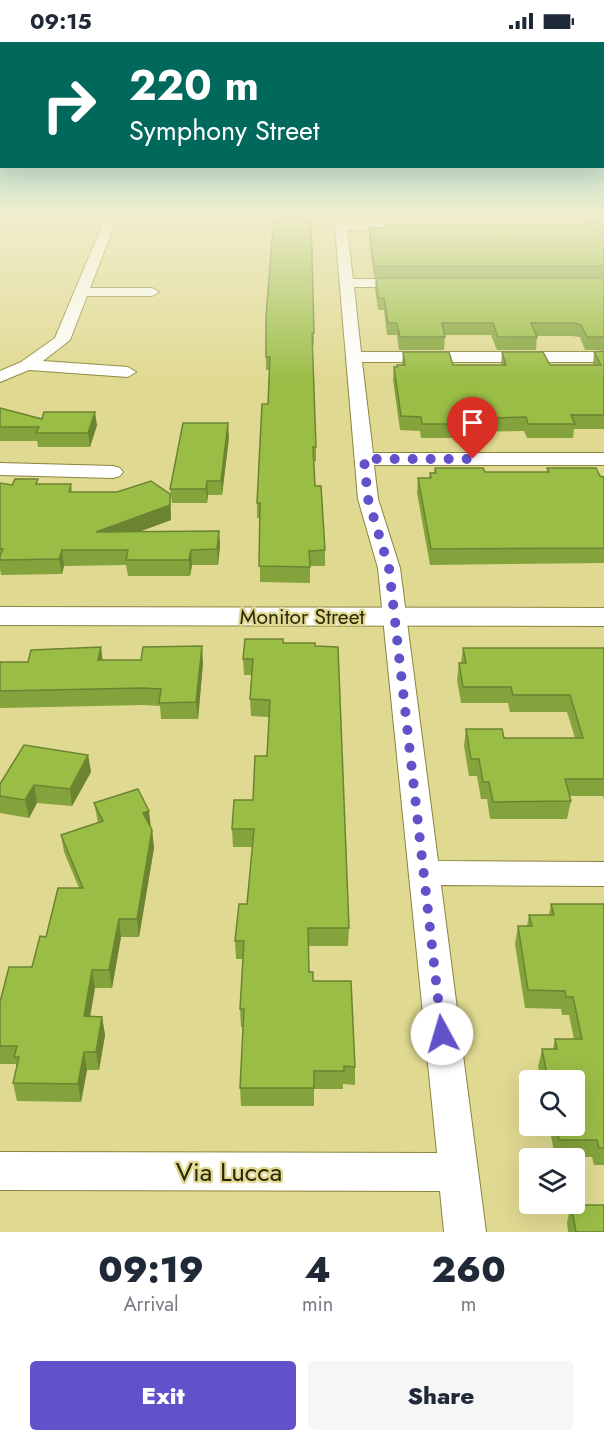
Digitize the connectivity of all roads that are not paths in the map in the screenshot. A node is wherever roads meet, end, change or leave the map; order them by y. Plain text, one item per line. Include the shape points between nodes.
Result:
1 (89, 272) edge
2 (346, 272) edge
3 (347, 283) junction
4 (417, 283) edge
5 (81, 292) junction
6 (152, 292) dead end
7 (354, 357) junction
8 (604, 357) edge
9 (27, 365) junction
10 (128, 372) dead end
11 (0, 377) edge
12 (364, 459) junction
13 (604, 459) edge
14 (0, 469) edge
15 (113, 472) dead end
16 (0, 616) edge
17 (395, 616) junction
18 (604, 617) edge
19 (424, 873) junction
20 (604, 874) edge
21 (0, 1171) edge
22 (458, 1172) junction
23 (465, 1232) edge

1 - 5 street
2 - 3 street
3 - 4 street
3 - 7 street
5 - 6 street
5 - 9 street via 62,340
7 - 8 street
7 - 12 street
9 - 10 street
9 - 11 street
12 - 13 street
12 - 17 street via 368,499 389,568
14 - 15 street
16 - 17 street, Monitor Street
17 - 18 street, Monitor Street
17 - 19 street
19 - 20 street
19 - 22 street
21 - 22 street, Via Lucca
22 - 23 street

